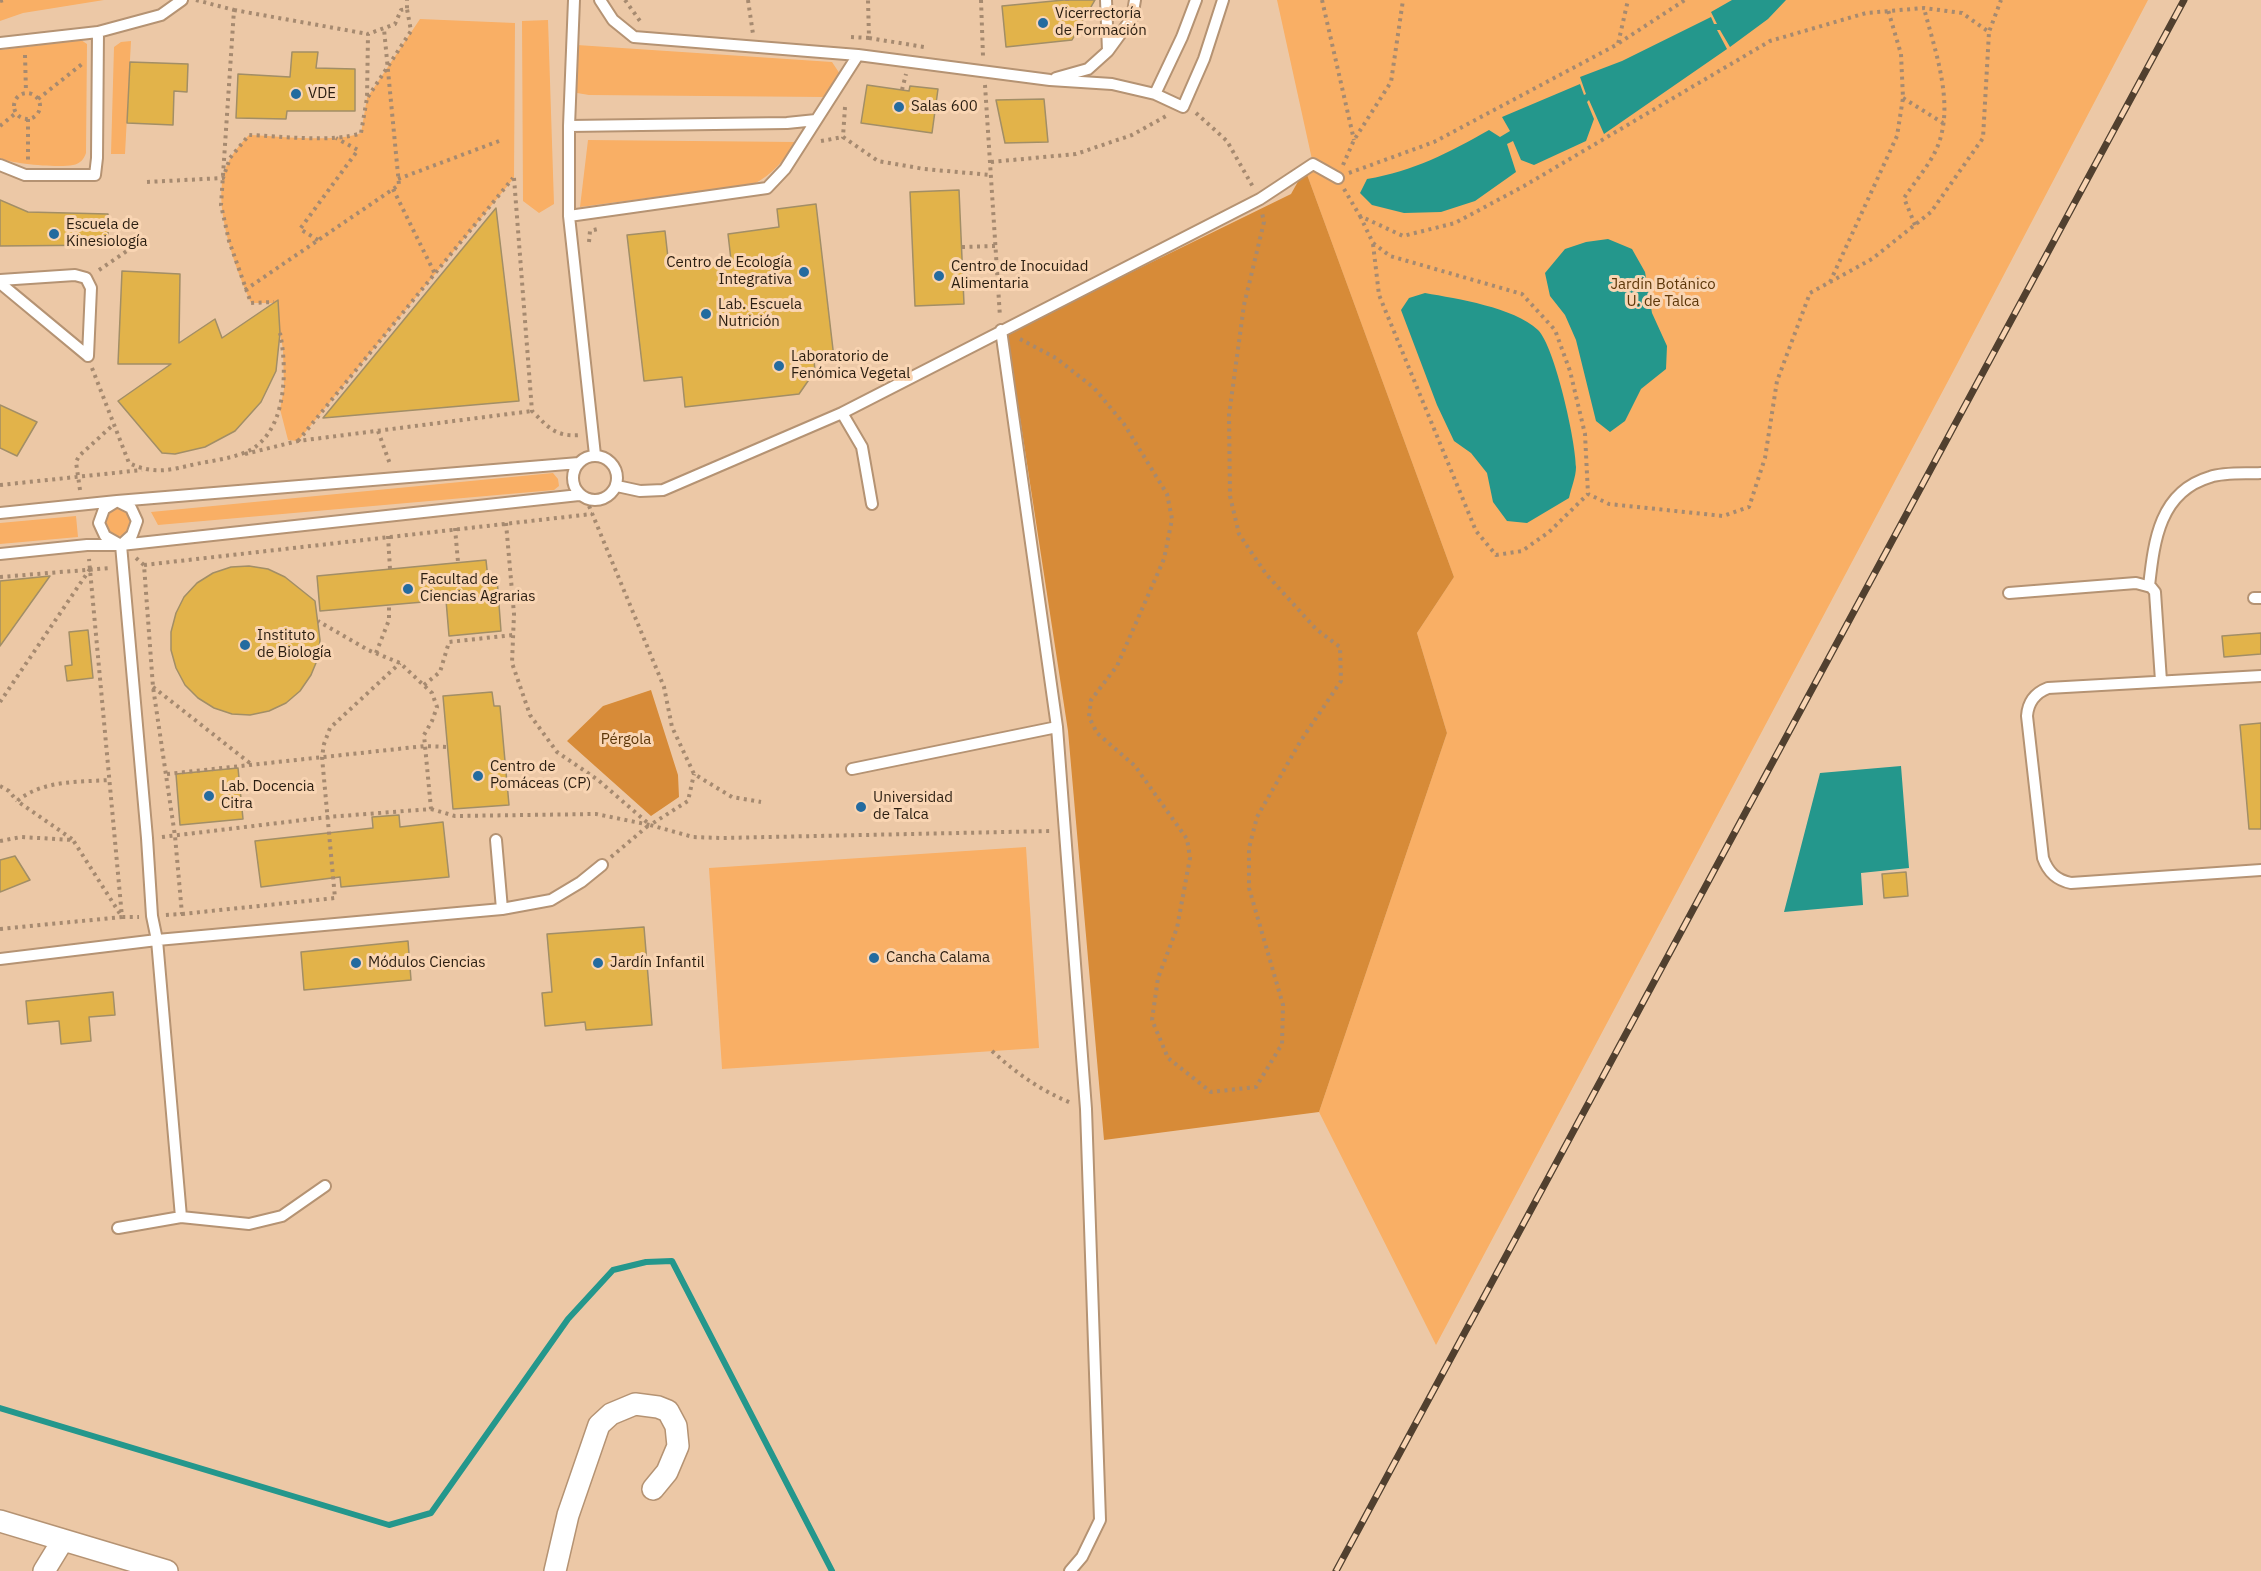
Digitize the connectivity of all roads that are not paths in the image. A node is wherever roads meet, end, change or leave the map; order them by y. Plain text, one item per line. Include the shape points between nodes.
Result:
1 (182, 0) edge
2 (574, 0) edge
3 (600, 0) edge
4 (1106, 0) edge
5 (1135, 0) edge
6 (1196, 0) edge
7 (1223, 0) edge
8 (98, 32) junction
9 (0, 43) edge
10 (1108, 51) junction
11 (858, 55) junction
12 (1050, 80) junction
13 (1155, 94) junction
14 (816, 120) junction
15 (569, 126) junction
16 (0, 165) edge
17 (1338, 178) road end
18 (569, 216) junction
19 (0, 281) edge
20 (1001, 330) junction
21 (842, 413) junction
22 (595, 456) junction
23 (579, 462) junction
24 (2261, 473) edge
25 (617, 486) junction
26 (583, 497) junction
27 (117, 501) junction
28 (872, 504) dead end
29 (0, 513) edge
30 (121, 545) junction
31 (0, 554) edge
32 (2149, 586) junction
33 (2008, 593) dead end
34 (2261, 675) edge
35 (2161, 681) junction
36 (1057, 727) junction
37 (852, 769) dead end
38 (496, 840) dead end
39 (602, 865) road end
40 (2261, 870) edge
41 (502, 909) junction
42 (157, 940) junction
43 (0, 958) edge
44 (325, 1186) dead end
45 (181, 1217) junction
46 (118, 1228) dead end
47 (653, 1489) dead end
48 (0, 1521) edge
49 (63, 1539) junction
50 (161, 1570) edge
51 (44, 1571) edge
52 (555, 1571) edge
53 (1070, 1571) edge

1 - 8 lane via 161,15
2 - 15 lane
3 - 11 lane via 613,20 634,38
4 - 10 lane
5 - 10 lane via 1132,18
6 - 13 lane
7 - 13 lane via 1204,59 1183,106
8 - 9 lane
8 - 16 lane via 95,175 25,175
10 - 12 lane via 1088,69
11 - 12 lane
11 - 14 lane
12 - 13 lane via 1112,84
14 - 15 lane
14 - 18 lane via 768,188
15 - 18 lane
17 - 20 lane via 1313,164 1260,199
18 - 22 lane
19 - 19 lane via 75,275 86,278 91,288 87,356
20 - 21 lane
20 - 36 lane
21 - 25 lane via 663,490
21 - 28 lane via 862,447
22 - 23 lane
22 - 25 lane via 611,462
23 - 26 lane via 573,479 574,487
23 - 27 lane
24 - 32 lane via 2212,476 2186,488 2160,525
25 - 26 lane via 604,499
26 - 30 lane
27 - 29 lane
27 - 30 lane via 131,508 137,521 132,535
27 - 30 lane via 104,509 99,523 105,536
30 - 31 lane
30 - 42 lane
32 - 33 lane via 2136,583
32 - 35 lane via 2155,592
34 - 35 lane
35 - 40 lane via 2048,688 2031,701 2027,716 2046,866 2057,878 2071,883
36 - 37 lane
36 - 53 lane via 1086,1109 1100,1520 1082,1557
38 - 41 lane
39 - 41 lane via 551,900
41 - 42 lane
42 - 43 lane
42 - 45 lane
44 - 45 lane via 282,1216 249,1224
45 - 46 lane
47 - 52 street via 667,1472 678,1446 676,1426 668,1411 635,1404 611,1414 599,1425 568,1515
48 - 49 street
49 - 50 street
49 - 51 street

